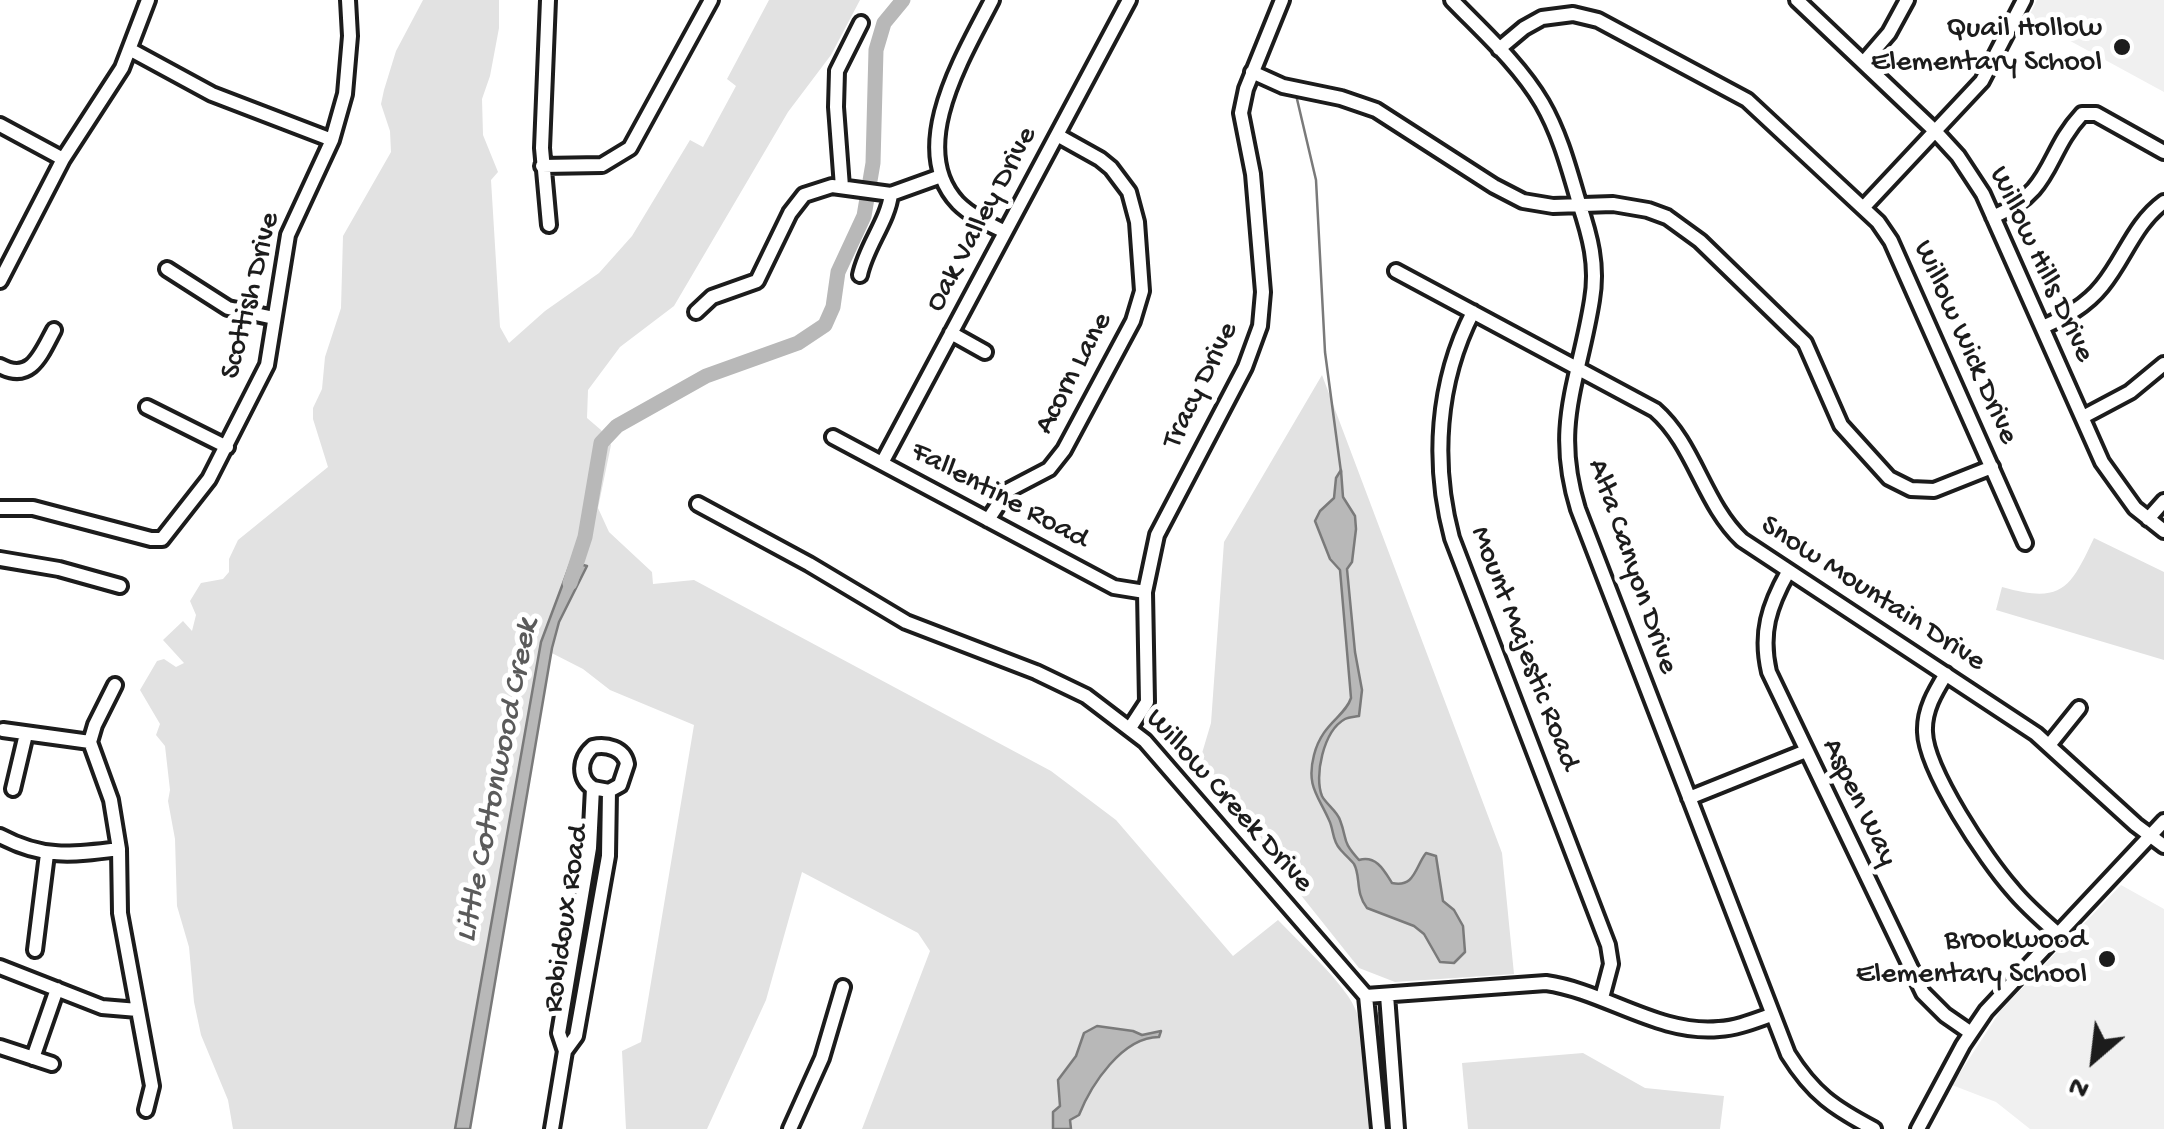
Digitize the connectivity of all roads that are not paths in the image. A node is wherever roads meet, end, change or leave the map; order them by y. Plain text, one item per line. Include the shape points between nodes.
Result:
1 (148, 0) edge
2 (348, 0) edge
3 (548, 0) edge
4 (712, 0) edge
5 (992, 0) edge
6 (1129, 0) edge
7 (1282, 0) edge
8 (1452, 0) edge
9 (1797, 0) edge
10 (1907, 0) edge
11 (2024, 0) edge
12 (861, 23) dead end
13 (131, 50) junction
14 (1499, 50) junction
15 (1864, 62) junction
16 (1252, 72) junction
17 (0, 125) edge
18 (1936, 132) junction
19 (1057, 134) junction
20 (332, 140) junction
21 (2164, 152) edge
22 (64, 159) junction
23 (542, 166) junction
24 (941, 176) junction
25 (849, 189) junction
26 (887, 194) junction
27 (2164, 202) edge
28 (1580, 204) junction
29 (1863, 208) junction
30 (1993, 217) junction
31 (549, 225) dead end
32 (1005, 232) junction
33 (167, 270) dead end
34 (1396, 271) dead end
35 (860, 275) dead end
36 (0, 282) edge
37 (696, 312) dead end
38 (1473, 312) junction
39 (274, 318) junction
40 (2043, 328) junction
41 (54, 330) dead end
42 (951, 334) junction
43 (985, 352) dead end
44 (2164, 364) edge
45 (0, 366) edge
46 (1577, 368) junction
47 (146, 408) dead end
48 (2083, 417) junction
49 (834, 438) dead end
50 (227, 446) junction
51 (882, 463) junction
52 (1992, 467) junction
53 (2164, 500) edge
54 (698, 504) dead end
55 (0, 508) edge
56 (988, 520) junction
57 (2148, 520) junction
58 (2164, 531) edge
59 (2025, 544) dead end
60 (0, 559) edge
61 (1788, 572) junction
62 (120, 586) dead end
63 (1145, 592) junction
64 (1946, 674) junction
65 (115, 685) dead end
66 (2079, 708) dead end
67 (1130, 728) junction
68 (3, 730) dead end
69 (26, 734) junction
70 (90, 742) junction
71 (2050, 744) junction
72 (1806, 751) junction
73 (13, 788) dead end
74 (593, 788) junction
75 (609, 791) junction
76 (1689, 798) junction
77 (2164, 821) edge
78 (0, 836) edge
79 (2150, 836) junction
80 (2164, 846) edge
81 (119, 849) junction
82 (47, 854) junction
83 (2057, 933) junction
84 (35, 950) dead end
85 (0, 967) edge
86 (843, 987) dead end
87 (56, 989) junction
88 (1387, 995) junction
89 (1366, 996) junction
90 (1602, 998) junction
91 (138, 1010) junction
92 (1771, 1016) junction
93 (1971, 1033) junction
94 (0, 1047) edge
95 (565, 1051) junction
96 (34, 1058) junction
97 (52, 1064) dead end
98 (146, 1110) dead end
99 (552, 1129) edge
100 (790, 1129) edge
101 (1379, 1129) edge
102 (1397, 1129) edge
103 (1874, 1129) edge
104 (1918, 1129) edge

1 - 13 street
2 - 20 street, Scottish Drive via 349,66
3 - 23 street
4 - 23 street via 630,148 602,165
5 - 24 street via 942,112 935,143
6 - 19 street, Oak Valley Drive
7 - 16 street, Tracy Drive
8 - 14 street, Alta Canyon Drive
9 - 15 street, Willow Hills Drive
10 - 15 street
11 - 18 street via 1982,81
12 - 25 street via 836,71
13 - 20 street via 212,94
13 - 22 street
14 - 28 street, Alta Canyon Drive via 1551,120
14 - 29 street, Willow Wick Drive via 1542,18 1573,14 1598,20 1747,100
15 - 18 street, Willow Hills Drive
16 - 28 street via 1376,110 1508,195 1538,205
16 - 63 street, Tracy Drive via 1241,113 1253,174 1260,326 1157,534
17 - 22 street
18 - 29 street
18 - 30 street, Willow Hills Drive via 1968,170
19 - 32 street, Oak Valley Drive
19 - 56 street, Acorn Lane via 1100,158 1129,192 1138,222 1142,292 1064,450 1049,470 1007,491
20 - 39 street, Scottish Drive via 288,235
21 - 30 street via 2096,114 2082,114 2042,182
22 - 36 street
23 - 31 street
24 - 26 street
24 - 32 street via 968,212
25 - 26 street
25 - 37 street via 823,187 804,195 758,281 712,297
26 - 35 street via 888,209
27 - 40 street via 2133,235 2101,288
28 - 46 street, Alta Canyon Drive via 1595,282
28 - 52 street via 1648,210 1700,241 1804,344 1840,425 1894,481 1934,490
29 - 52 street, Willow Wick Drive via 1896,249
30 - 40 street, Willow Hills Drive
32 - 42 street, Oak Valley Drive
33 - 39 street via 228,308
34 - 38 street, Snow Mountain Drive
38 - 46 street, Snow Mountain Drive
38 - 90 street, Mount Majestic Road via 1442,414 1444,508 1608,946 1611,964
39 - 50 street, Scottish Drive via 262,377
40 - 48 street, Willow Hills Drive
41 - 45 street via 28,370
42 - 43 street
42 - 51 street, Oak Valley Drive
44 - 48 street
46 - 61 street, Snow Mountain Drive via 1667,421 1723,521
46 - 76 street, Alta Canyon Drive via 1565,442 1571,487
47 - 50 street
48 - 57 street, Willow Hills Drive via 2112,479
49 - 51 street, Fallentine Road
50 - 55 street, Scottish Drive via 162,540 33,508
51 - 56 street, Fallentine Road
52 - 59 street, Willow Wick Drive
53 - 57 street
54 - 67 street, Willow Creek Drive via 885,611 1060,683
56 - 63 street, Fallentine Road via 1114,587
57 - 58 street, Willow Hills Drive
60 - 62 street
61 - 64 street, Snow Mountain Drive
61 - 72 street, Aspen Way via 1768,614 1764,652
63 - 67 street, Tracy Drive via 1147,702
64 - 71 street, Snow Mountain Drive
64 - 83 street via 1926,719 1930,760 1998,872
65 - 70 street
66 - 71 street
67 - 89 street, Willow Creek Drive
68 - 69 street
69 - 70 street
69 - 73 street
70 - 81 street via 111,800
71 - 79 street, Snow Mountain Drive
72 - 76 street
72 - 93 street, Aspen Way via 1923,993
74 - 75 street, Robidoux Road
74 - 75 street, Robidoux Road via 582,772 588,751 616,748 626,758 624,779
74 - 95 street, Robidoux Road via 590,848 559,1033
75 - 95 street, Robidoux Road via 608,856 576,1036
76 - 92 street, Alta Canyon Drive
77 - 79 street
78 - 82 street
79 - 80 street, Snow Mountain Drive
79 - 83 street
81 - 82 street
81 - 91 street via 120,913
82 - 84 street
83 - 93 street
85 - 87 street
86 - 100 street via 822,1058
87 - 91 street via 102,1007
87 - 96 street
88 - 89 street
88 - 90 street via 1546,984
88 - 102 street
89 - 101 street
90 - 92 street via 1700,1030
91 - 98 street via 152,1086
92 - 103 street, Alta Canyon Drive via 1807,1084
93 - 104 street
94 - 96 street
95 - 99 street, Robidoux Road
96 - 97 street

